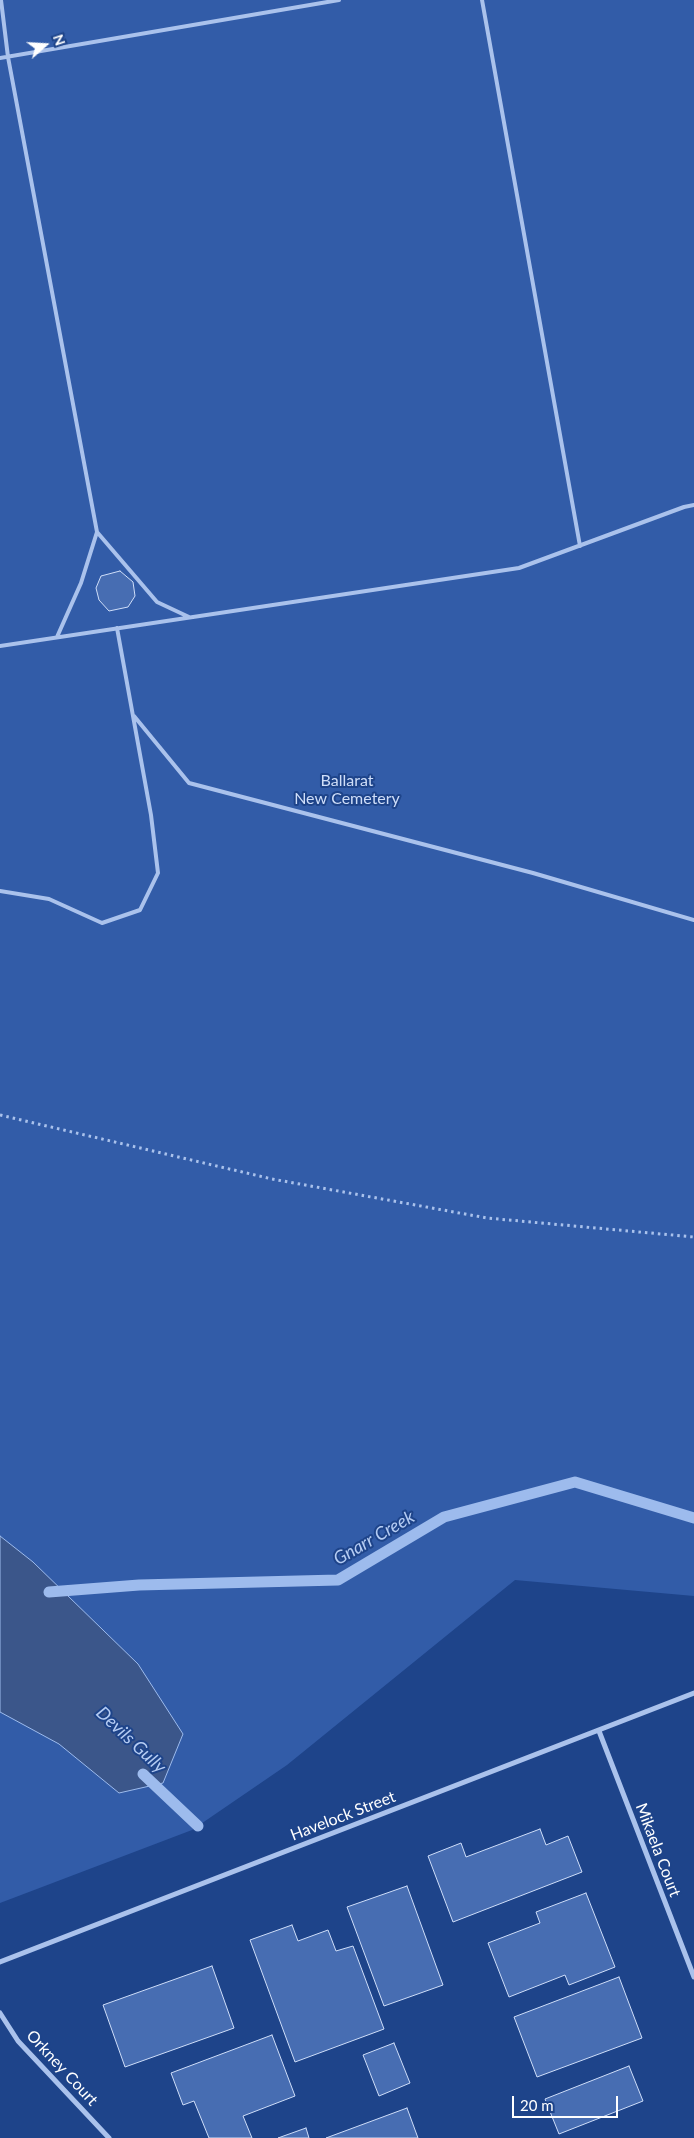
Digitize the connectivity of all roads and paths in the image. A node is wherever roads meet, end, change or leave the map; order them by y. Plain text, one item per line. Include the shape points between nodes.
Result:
1 (1, 0) edge
2 (340, 0) edge
3 (482, 0) edge
4 (8, 57) junction
5 (0, 58) edge
6 (694, 505) edge
7 (97, 532) junction
8 (580, 546) junction
9 (191, 617) junction
10 (117, 628) junction
11 (57, 637) junction
12 (0, 646) edge
13 (134, 716) junction
14 (0, 891) edge
15 (694, 920) edge
16 (0, 1115) edge
17 (694, 1237) edge
18 (694, 1693) edge
19 (599, 1731) junction
20 (0, 1962) edge
21 (694, 1978) edge
22 (0, 2013) edge
23 (109, 2138) edge

1 - 4 lane
2 - 4 lane
3 - 8 lane
4 - 5 lane
4 - 7 lane
6 - 8 lane
7 - 9 lane via 157,602
7 - 11 lane via 81,583
8 - 9 lane via 519,568
9 - 10 lane
10 - 11 lane
10 - 13 lane
11 - 12 lane
13 - 14 lane via 158,873 140,910 102,924 49,899
13 - 15 lane via 189,783 532,873
16 - 17 path via 272,1179 487,1218
18 - 19 street, Havelock Street
19 - 20 street, Havelock Street
19 - 21 street, Mikaela Court
22 - 23 street, Orkney Court via 18,2041

